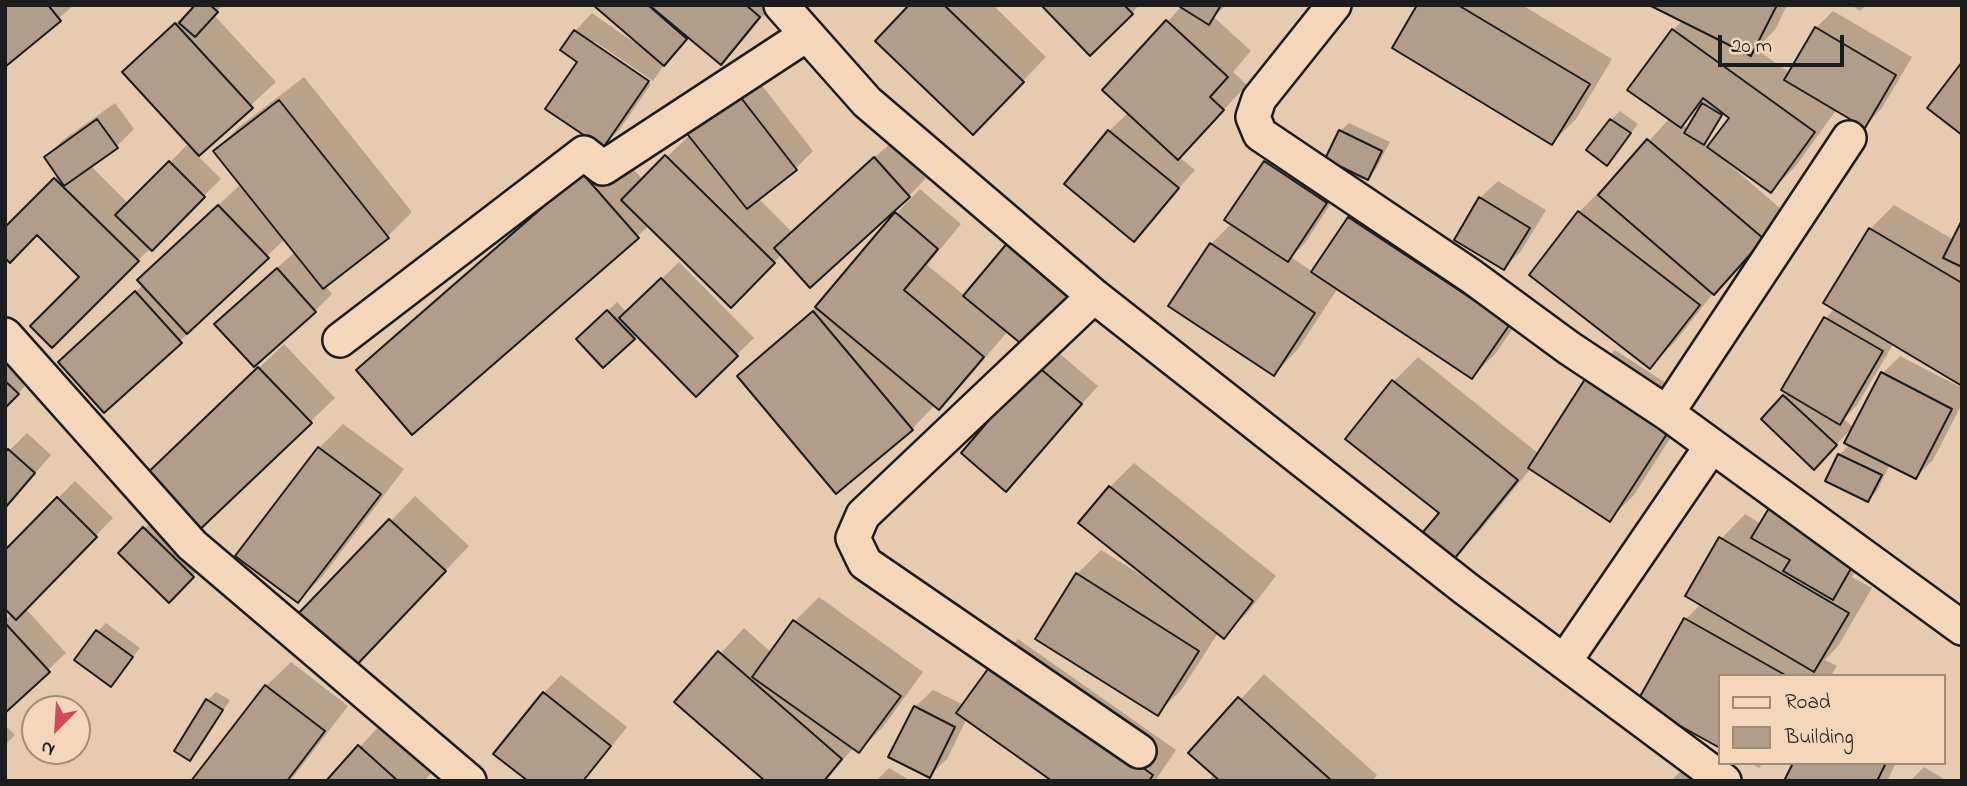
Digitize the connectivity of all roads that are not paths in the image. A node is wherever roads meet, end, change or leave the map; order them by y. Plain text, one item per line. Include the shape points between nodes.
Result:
1 (781, 5) edge
2 (1334, 5) edge
3 (806, 35) junction
4 (1849, 138) dead end
5 (1094, 296) junction
6 (5, 335) edge
7 (340, 340) dead end
8 (1667, 413) junction
9 (1711, 447) junction
10 (1962, 628) edge
11 (1564, 662) junction
12 (1139, 751) dead end
13 (469, 781) edge
14 (1724, 781) edge

1 - 3 street
2 - 8 street via 1259,99 1253,117 1260,134
3 - 5 street via 867,102
3 - 7 street via 603,168 584,153
4 - 8 street
5 - 11 street
5 - 12 street via 863,515 853,538 865,563
6 - 13 street via 192,545
8 - 9 street
9 - 10 street
9 - 11 street
11 - 14 street

